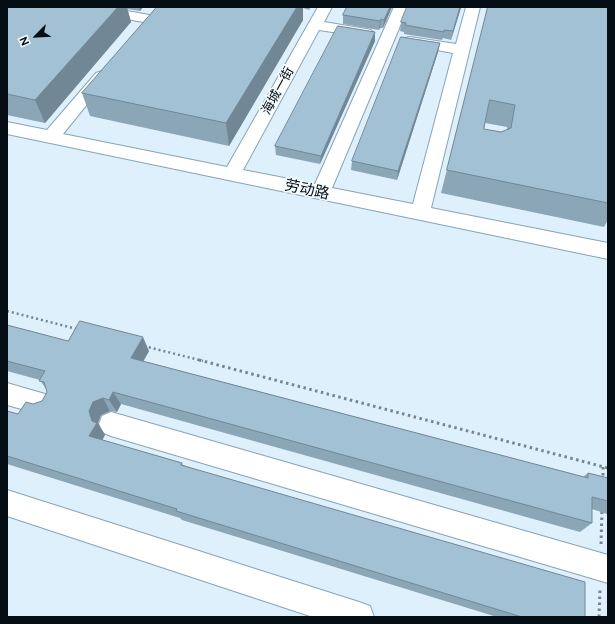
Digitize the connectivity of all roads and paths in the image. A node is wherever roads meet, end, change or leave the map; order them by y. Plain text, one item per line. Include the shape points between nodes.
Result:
1 (81, 7) edge
2 (159, 7) edge
3 (401, 7) edge
4 (473, 7) edge
5 (316, 16) edge
6 (388, 37) junction
7 (462, 50) junction
8 (110, 66) edge
9 (7, 128) edge
10 (51, 137) junction
11 (232, 174) junction
12 (321, 192) junction
13 (420, 213) junction
14 (608, 251) edge
15 (7, 310) edge
16 (84, 331) edge
17 (137, 345) edge
18 (7, 394) edge
19 (43, 404) edge
20 (111, 424) dead end
21 (603, 467) junction
22 (608, 468) edge
23 (603, 482) edge
24 (7, 503) edge
25 (602, 505) edge
26 (604, 568) edge
27 (359, 617) edge
28 (599, 617) edge

1 - 2 street via 144,25
3 - 6 street
4 - 7 street
5 - 6 street
5 - 11 street, 海城一街
6 - 7 street
6 - 12 street
7 - 13 street
8 - 10 street
9 - 10 street, 劳动路
10 - 11 street, 劳动路
11 - 12 street, 劳动路
12 - 13 street, 劳动路
13 - 14 street, 劳动路
15 - 16 path
17 - 21 path
18 - 19 street
20 - 26 street
21 - 22 path
21 - 23 path
24 - 27 street
25 - 26 path
26 - 28 path

